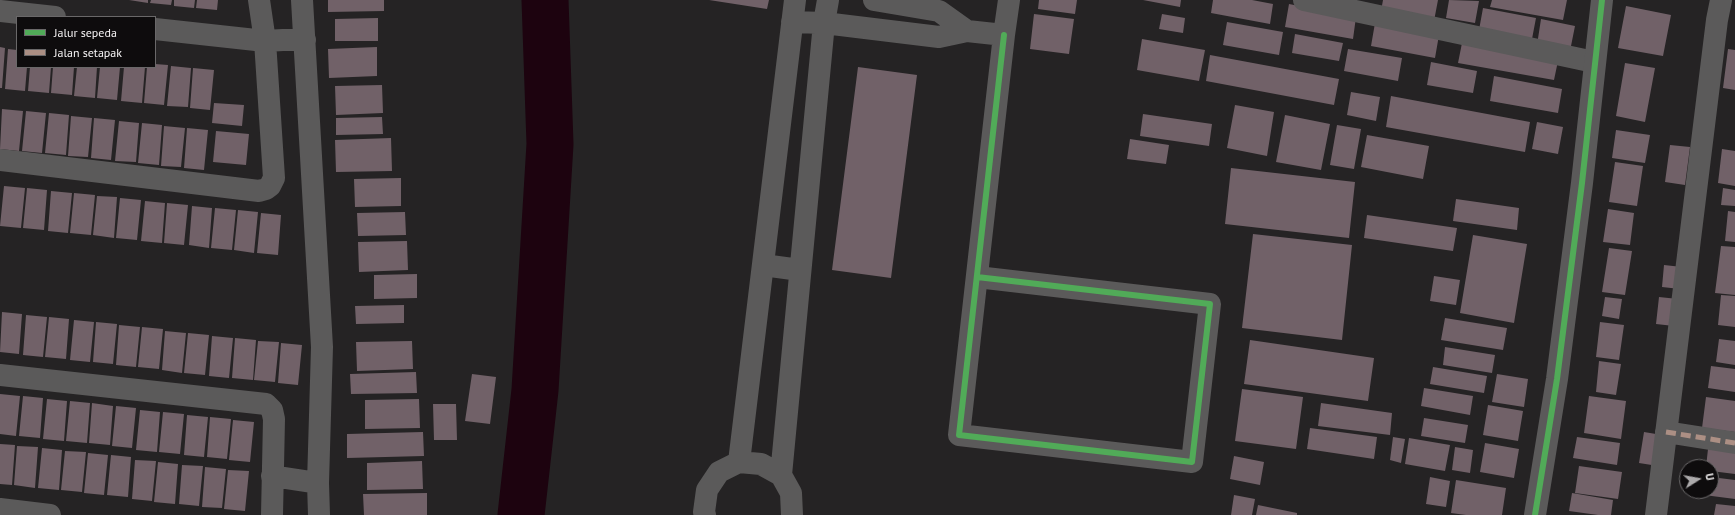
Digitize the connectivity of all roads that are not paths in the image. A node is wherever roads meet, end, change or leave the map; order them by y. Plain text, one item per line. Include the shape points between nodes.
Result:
1 (258, 0) edge
2 (302, 0) edge
3 (795, 0) edge
4 (828, 0) edge
5 (874, 0) edge
6 (1009, 0) edge
7 (1304, 0) edge
8 (1602, 0) edge
9 (1721, 0) edge
10 (0, 11) edge
11 (46, 16) edge
12 (792, 22) junction
13 (824, 23) junction
14 (156, 29) edge
15 (967, 31) junction
16 (1004, 35) junction
17 (305, 40) junction
18 (265, 41) junction
19 (1594, 62) junction
20 (0, 160) edge
21 (763, 265) junction
22 (800, 270) junction
23 (977, 277) junction
24 (0, 375) edge
25 (1666, 432) junction
26 (1735, 443) edge
27 (739, 462) junction
28 (781, 475) junction
29 (272, 476) junction
30 (318, 483) junction
31 (0, 510) edge
32 (50, 515) edge
33 (272, 515) edge
34 (319, 515) edge
35 (705, 515) edge
36 (792, 515) edge
37 (1535, 515) edge
38 (1656, 515) edge

1 - 18 street
2 - 17 street
3 - 12 street
4 - 13 street
5 - 15 street via 940,11
6 - 16 street
7 - 19 street
8 - 19 street
9 - 25 street
10 - 11 street
12 - 13 street
12 - 21 street
13 - 15 street via 939,37
13 - 22 street
14 - 18 street
15 - 16 street
16 - 23 street
17 - 18 street
17 - 30 street via 322,347
18 - 20 street via 274,178 266,189 260,191
19 - 37 street via 1582,183 1557,380
21 - 22 street
21 - 27 street
22 - 28 street
23 - 23 street via 1210,304 1192,462 959,435
24 - 29 street via 266,404 272,410 274,419
25 - 26 street
25 - 38 street
27 - 28 street via 761,464
27 - 35 street via 719,472 707,490
28 - 36 street via 791,493
29 - 30 street
29 - 33 street
30 - 34 street
31 - 32 street

